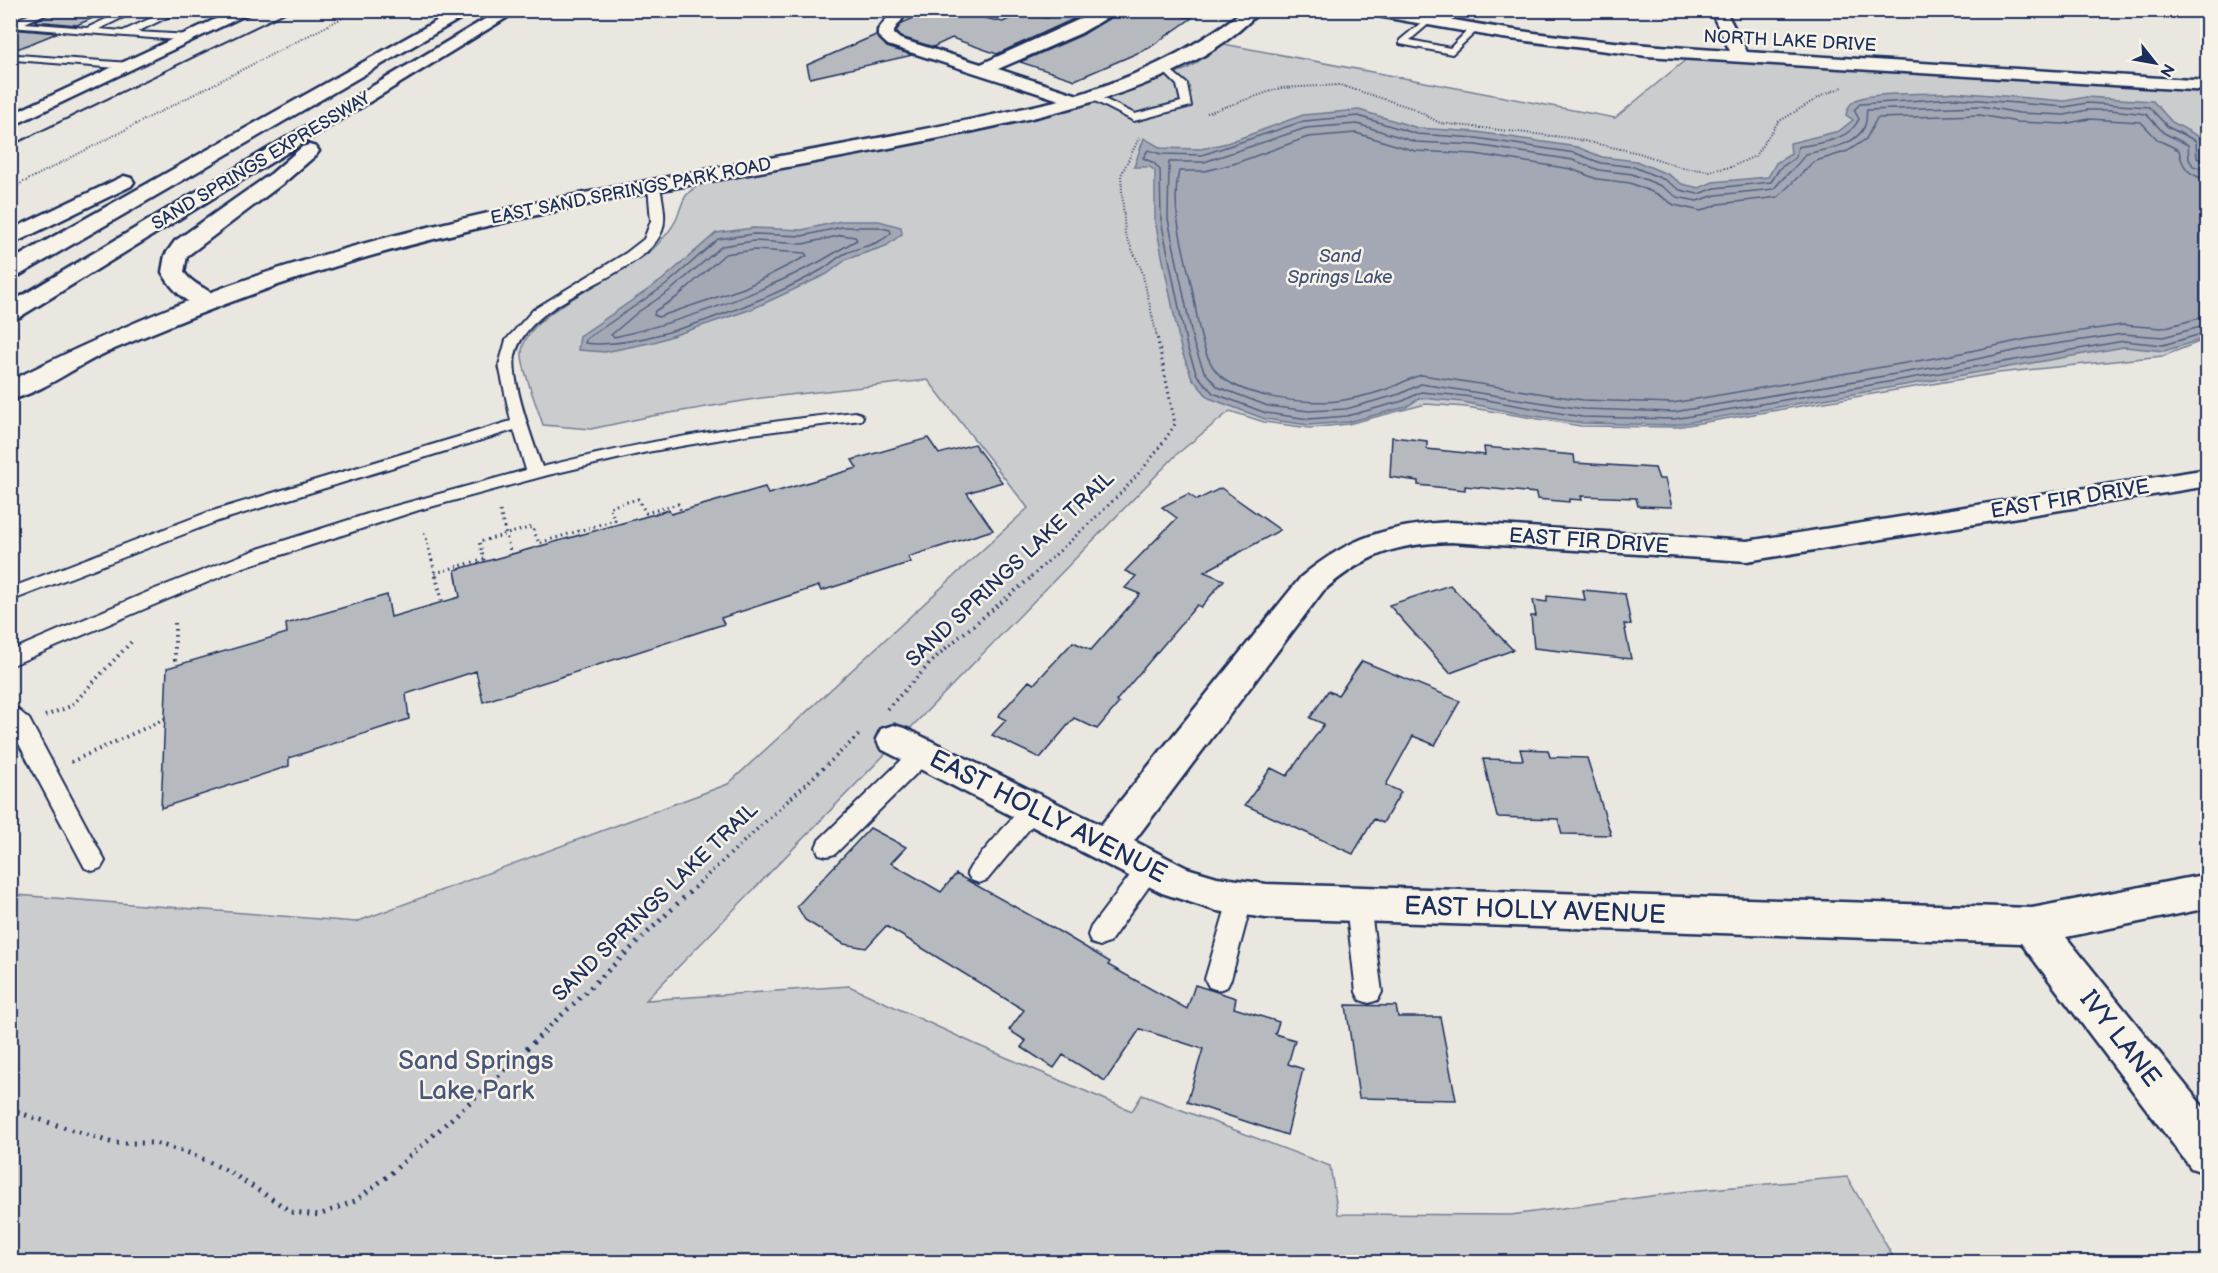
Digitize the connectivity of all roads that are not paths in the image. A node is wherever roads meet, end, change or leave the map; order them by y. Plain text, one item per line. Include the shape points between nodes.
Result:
1 (50, 10) edge
2 (134, 10) edge
3 (178, 10) edge
4 (249, 10) edge
5 (468, 10) edge
6 (512, 10) edge
7 (902, 10) edge
8 (1113, 10) edge
9 (1254, 10) edge
10 (1372, 10) edge
11 (1717, 10) edge
12 (1423, 16) edge
13 (1475, 28) junction
14 (87, 31) junction
15 (124, 34) junction
16 (190, 38) junction
17 (18, 58) dead end
18 (1742, 59) junction
19 (130, 66) junction
20 (982, 70) junction
21 (1167, 70) junction
22 (2208, 86) edge
23 (380, 90) junction
24 (1085, 99) junction
25 (19, 113) edge
26 (274, 120) junction
27 (10, 122) edge
28 (654, 186) junction
29 (10, 240) edge
30 (10, 271) edge
31 (207, 301) junction
32 (10, 313) edge
33 (10, 392) edge
34 (855, 417) dead end
35 (520, 423) junction
36 (535, 472) junction
37 (2208, 477) edge
38 (10, 595) edge
39 (10, 659) edge
40 (16, 720) edge
41 (892, 733) joint
42 (1032, 810) junction
43 (827, 847) dead end
44 (1107, 847) junction
45 (93, 861) dead end
46 (1149, 868) junction
47 (979, 873) dead end
48 (2208, 891) edge
49 (1240, 897) junction
50 (1358, 905) junction
51 (2032, 926) junction
52 (1100, 935) dead end
53 (1218, 979) dead end
54 (1369, 992) dead end
55 (2208, 1151) edge

1 - 14 lane via 12,25
2 - 14 lane
3 - 15 lane
4 - 16 main road
5 - 26 main road, SAND SPRINGS EXPRESSWAY
6 - 23 main road, SAND SPRINGS EXPRESSWAY
7 - 20 main road via 886,30 886,36
8 - 20 main road
9 - 21 main road, EAST SAND SPRINGS PARK ROAD
10 - 12 main road, NORTH LAKE DRIVE
11 - 18 main road
12 - 13 main road, NORTH LAKE DRIVE
12 - 13 lane via 1403,42 1452,51
13 - 18 main road, NORTH LAKE DRIVE via 1558,41
14 - 15 lane
15 - 16 lane
16 - 19 main road
17 - 19 lane
18 - 22 main road, NORTH LAKE DRIVE
19 - 25 main road
20 - 24 main road
21 - 24 main road, EAST SAND SPRINGS PARK ROAD
21 - 24 lane via 1182,84 1187,104 1134,118
23 - 31 main road via 279,177 183,246 176,255 173,272 182,285
23 - 32 main road, SAND SPRINGS EXPRESSWAY
24 - 28 main road, EAST SAND SPRINGS PARK ROAD
25 - 27 main road
26 - 29 main road via 147,170
26 - 30 main road, SAND SPRINGS EXPRESSWAY
28 - 31 main road, EAST SAND SPRINGS PARK ROAD via 411,237 284,273
28 - 35 lane via 658,214 655,232 640,250 540,311 515,336 506,358
31 - 33 main road, EAST SAND SPRINGS PARK ROAD
34 - 36 lane via 708,436
35 - 36 lane
35 - 38 lane via 213,517
36 - 39 lane via 331,531 218,570
37 - 44 main road, EAST FIR DRIVE via 1747,551 1451,532 1407,533 1373,542 1336,563 1312,584
40 - 45 lane
41 - 42 main road, EAST HOLLY AVENUE
41 - 43 lane
42 - 44 main road, EAST HOLLY AVENUE
42 - 47 lane
44 - 46 main road, EAST HOLLY AVENUE
46 - 49 main road, EAST HOLLY AVENUE via 1176,881
46 - 52 lane
48 - 51 main road, EAST HOLLY AVENUE
49 - 50 main road, EAST HOLLY AVENUE
49 - 53 lane
50 - 51 main road, EAST HOLLY AVENUE
50 - 54 lane
51 - 55 main road, IVY LANE

